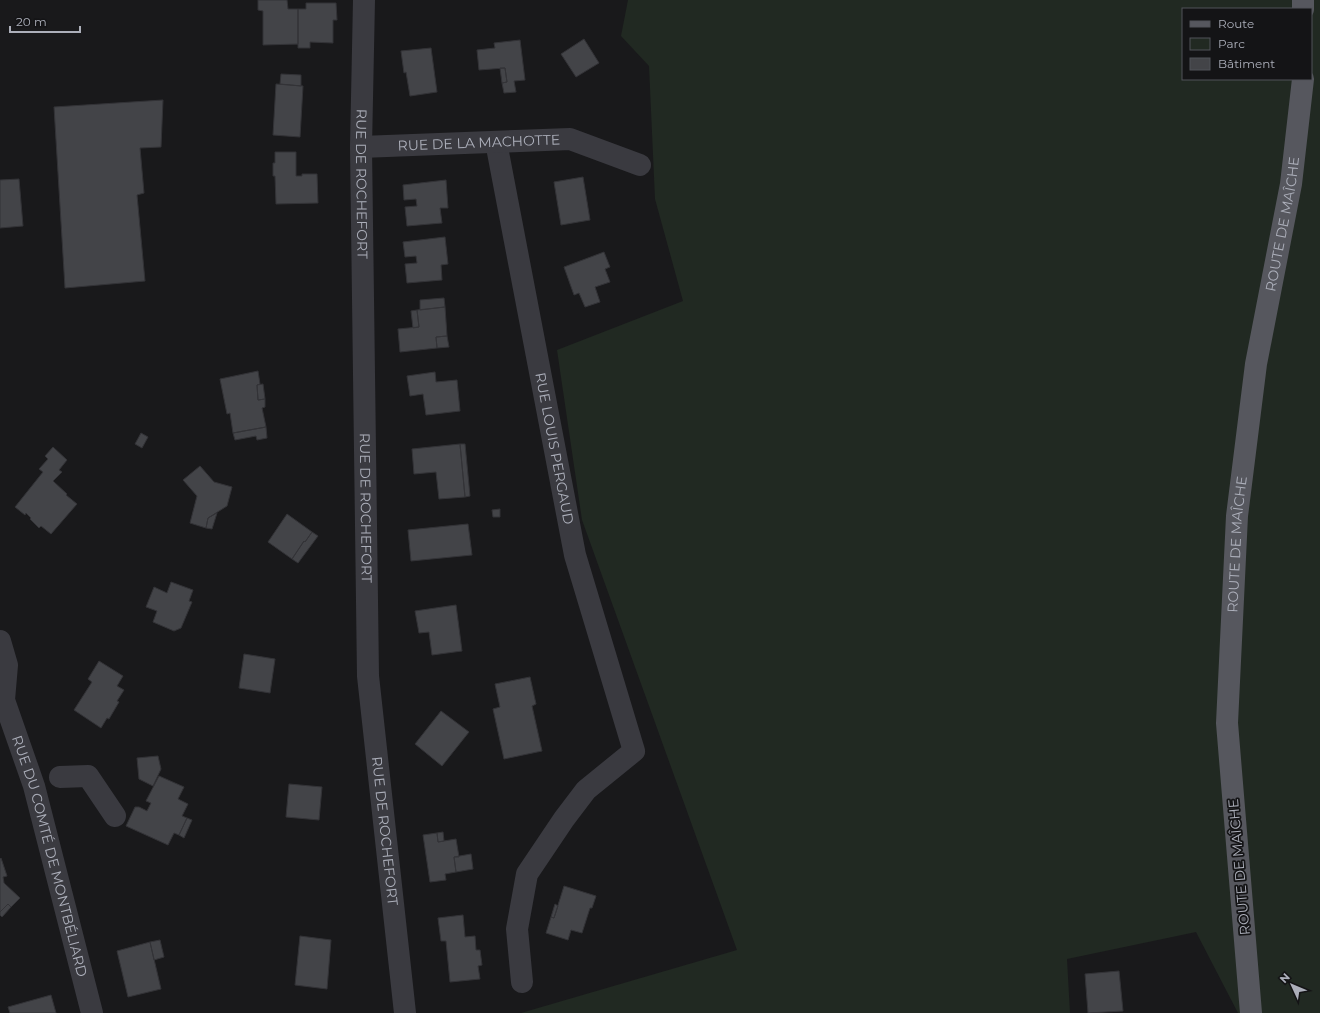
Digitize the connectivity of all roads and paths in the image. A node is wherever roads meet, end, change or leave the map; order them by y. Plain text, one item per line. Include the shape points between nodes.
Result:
1 (364, 0) edge
2 (1303, 80) edge
3 (496, 142) junction
4 (361, 147) junction
5 (640, 165) dead end
6 (0, 641) edge
7 (2, 698) edge
8 (60, 777) dead end
9 (115, 816) dead end
10 (522, 982) dead end
11 (92, 1013) edge
12 (405, 1013) edge
13 (1251, 1013) edge

1 - 4 street, RUE DE ROCHEFORT
2 - 13 main road, ROUTE DE MAÎCHE via 1291,184 1256,364 1237,516 1227,723
3 - 4 street, RUE DE LA MACHOTTE
3 - 5 street, RUE DE LA MACHOTTE via 570,139
3 - 10 street, RUE LOUIS PERGAUD via 576,555 634,751 586,790 527,874 517,929
4 - 12 street, RUE DE ROCHEFORT via 368,676
6 - 7 street, RUE DU COMTÉ DE MONTBÉLIARD via 7,665
7 - 11 street, RUE DU COMTÉ DE MONTBÉLIARD via 34,786
8 - 9 street via 88,776

